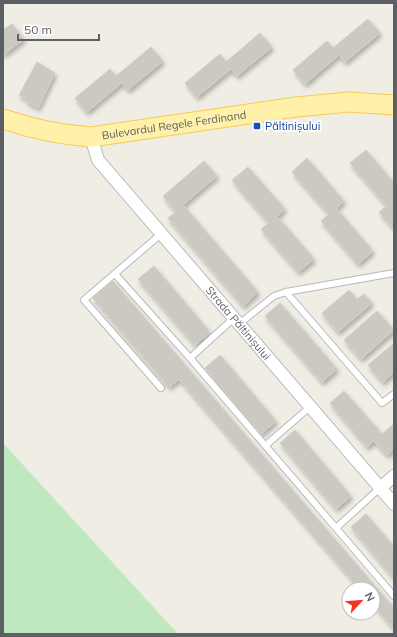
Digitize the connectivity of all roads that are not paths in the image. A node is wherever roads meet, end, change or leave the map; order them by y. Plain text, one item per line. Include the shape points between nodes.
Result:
1 (394, 105) edge
2 (3, 119) edge
3 (91, 137) junction
4 (161, 234) junction
5 (394, 273) edge
6 (115, 274) junction
7 (286, 292) junction
8 (236, 321) junction
9 (190, 358) junction
10 (161, 388) dead end
11 (394, 394) edge
12 (310, 407) junction
13 (266, 445) junction
14 (394, 476) edge
15 (380, 488) junction
16 (394, 504) edge
17 (336, 528) junction
18 (394, 596) edge

1 - 3 main road, Bulevardul Regele Ferdinand via 349,102 296,107
2 - 3 main road, Bulevardul Regele Ferdinand via 39,130
3 - 4 street, Strada Păltinișului via 98,160
4 - 6 lane
4 - 8 street, Strada Păltinișului
5 - 7 lane
6 - 9 lane
6 - 10 lane via 84,300
7 - 8 lane via 274,296
7 - 11 lane via 382,403
8 - 9 lane
8 - 12 street, Strada Păltinișului
9 - 13 lane
12 - 13 lane
12 - 15 street, Strada Păltinișului
13 - 17 lane
14 - 15 street
15 - 16 street, Strada Păltinișului
15 - 17 lane
17 - 18 lane

